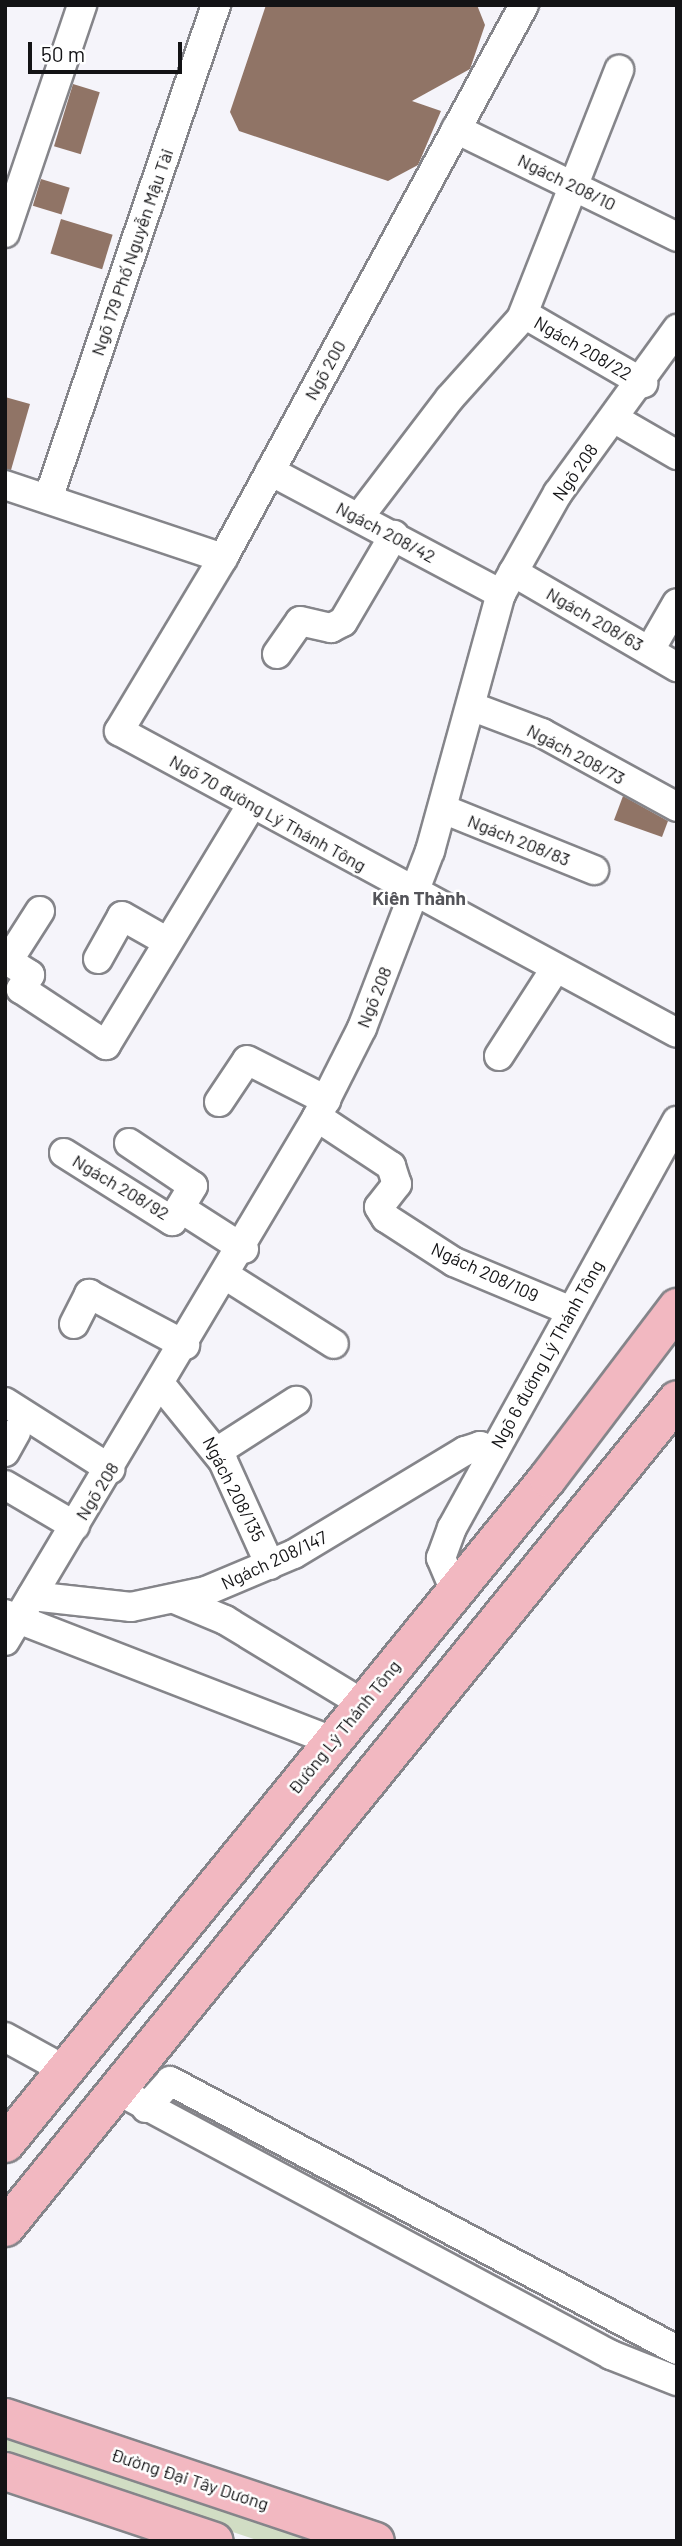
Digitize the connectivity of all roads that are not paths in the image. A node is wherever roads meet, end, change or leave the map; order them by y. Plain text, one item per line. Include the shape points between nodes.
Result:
1 (82, 5) edge
2 (216, 5) edge
3 (524, 5) edge
4 (619, 70) dead end
5 (456, 130) junction
6 (575, 185) junction
7 (5, 233) edge
8 (677, 237) edge
9 (524, 314) junction
10 (677, 329) edge
11 (643, 383) junction
12 (615, 419) junction
13 (677, 455) edge
14 (270, 471) junction
15 (5, 485) edge
16 (48, 499) junction
17 (360, 516) junction
18 (394, 535) junction
19 (223, 558) junction
20 (507, 583) junction
21 (677, 603) edge
22 (650, 650) junction
23 (277, 654) dead end
24 (677, 667) edge
25 (473, 707) junction
26 (119, 731) joint
27 (252, 804) junction
28 (677, 807) edge
29 (443, 810) junction
30 (594, 870) dead end
31 (414, 894) junction
32 (40, 911) dead end
33 (166, 941) junction
34 (98, 959) dead end
35 (555, 969) junction
36 (677, 1033) edge
37 (499, 1056) dead end
38 (219, 1102) dead end
39 (322, 1108) junction
40 (677, 1121) edge
41 (129, 1143) dead end
42 (64, 1153) dead end
43 (180, 1208) junction
44 (244, 1249) junction
45 (228, 1277) junction
46 (677, 1307) edge
47 (571, 1311) junction
48 (74, 1324) dead end
49 (334, 1344) dead end
50 (185, 1345) junction
51 (162, 1386) junction
52 (677, 1399) edge
53 (296, 1401) dead end
54 (5, 1402) edge
55 (576, 1441) junction
56 (218, 1451) junction
57 (494, 1451) junction
58 (110, 1469) junction
59 (621, 1470) junction
60 (5, 1485) edge
61 (75, 1526) junction
62 (270, 1565) junction
63 (455, 1591) junction
64 (177, 1601) junction
65 (15, 1617) edge
66 (363, 1704) junction
67 (333, 1741) junction
68 (5, 2037) edge
69 (65, 2070) junction
70 (131, 2099) junction
71 (5, 2143) edge
72 (5, 2227) edge
73 (498, 2275) junction
74 (677, 2350) edge
75 (677, 2381) edge
76 (5, 2417) edge
77 (5, 2471) edge
78 (214, 2541) edge
79 (375, 2541) edge

1 - 7 street
2 - 16 street, Ngõ 179 Phố Nguyễn Mậu Tài
3 - 5 street, Ngõ 200
4 - 6 street
5 - 6 street, Ngách 208/10
5 - 14 street, Ngõ 200
6 - 8 street, Ngách 208/10
6 - 9 street
9 - 11 street, Ngách 208/22
9 - 17 street
10 - 11 street, Ngõ 208
11 - 12 street, Ngõ 208
12 - 13 street
12 - 20 street, Ngõ 208 via 558,493
14 - 17 street, Ngách 208/42
14 - 19 street, Ngõ 200
15 - 16 street
16 - 19 street
17 - 18 street, Ngách 208/42
18 - 20 street, Ngách 208/42
18 - 23 street via 343,622 331,628 300,621
19 - 26 street, Ngõ 200
20 - 22 street, Ngách 208/63
20 - 25 street, Ngõ 208 via 484,644
21 - 22 street
22 - 24 street, Ngách 208/63
25 - 28 street, Ngách 208/73 via 542,733
25 - 29 street, Ngõ 208
26 - 27 street, Ngõ 70 đường Lý Thánh Tông
27 - 31 street, Ngõ 70 đường Lý Thánh Tông
27 - 33 street
29 - 30 street, Ngách 208/83
29 - 31 street, Ngõ 208
31 - 35 street, Ngõ 70 đường Lý Thánh Tông
31 - 39 street, Ngõ 208 via 362,1028
32 - 33 street via 8,961 30,975 21,989 106,1045
33 - 34 street via 122,916
35 - 36 street, Ngõ 70 đường Lý Thánh Tông
35 - 37 street
38 - 39 street via 247,1060
39 - 44 street, Ngõ 208
39 - 47 street, Ngách 208/109 via 391,1166 397,1184 379,1207 386,1218 454,1262
40 - 47 street, Ngõ 6 đường Lý Thánh Tông
41 - 43 street via 193,1186
42 - 43 street, Ngách 208/92 via 172,1221
43 - 44 street, Ngách 208/92
44 - 45 street, Ngõ 208
45 - 49 street
45 - 50 street, Ngõ 208
46 - 55 main road, Đường Lý Thánh Tông
47 - 57 street, Ngõ 6 đường Lý Thánh Tông
48 - 50 street via 89,1294
50 - 51 street, Ngõ 208
51 - 56 street, Ngách 208/135
51 - 58 street, Ngõ 208
52 - 59 main road
53 - 56 street
54 - 58 street
55 - 59 main road
55 - 63 main road, Đường Lý Thánh Tông
56 - 62 street, Ngách 208/135
57 - 62 street, Ngách 208/147 via 480,1446 465,1451
57 - 63 street, Ngõ 6 đường Lý Thánh Tông via 443,1548 443,1566
58 - 61 street, Ngõ 208
59 - 70 main road
60 - 61 street
61 - 65 street, Ngõ 208
62 - 64 street, Ngách 208/147
63 - 66 main road, Đường Lý Thánh Tông
64 - 65 street, Ngách 208/147
64 - 66 street via 225,1620
65 - 67 street
66 - 67 main road, Đường Lý Thánh Tông
67 - 69 main road, Đường Lý Thánh Tông
68 - 69 street
69 - 71 main road, Đường Lý Thánh Tông
70 - 72 main road
70 - 73 street via 170,2081
73 - 74 street
73 - 75 street via 611,2355
76 - 79 main road, Đường Đại Tây Dương
77 - 78 main road

